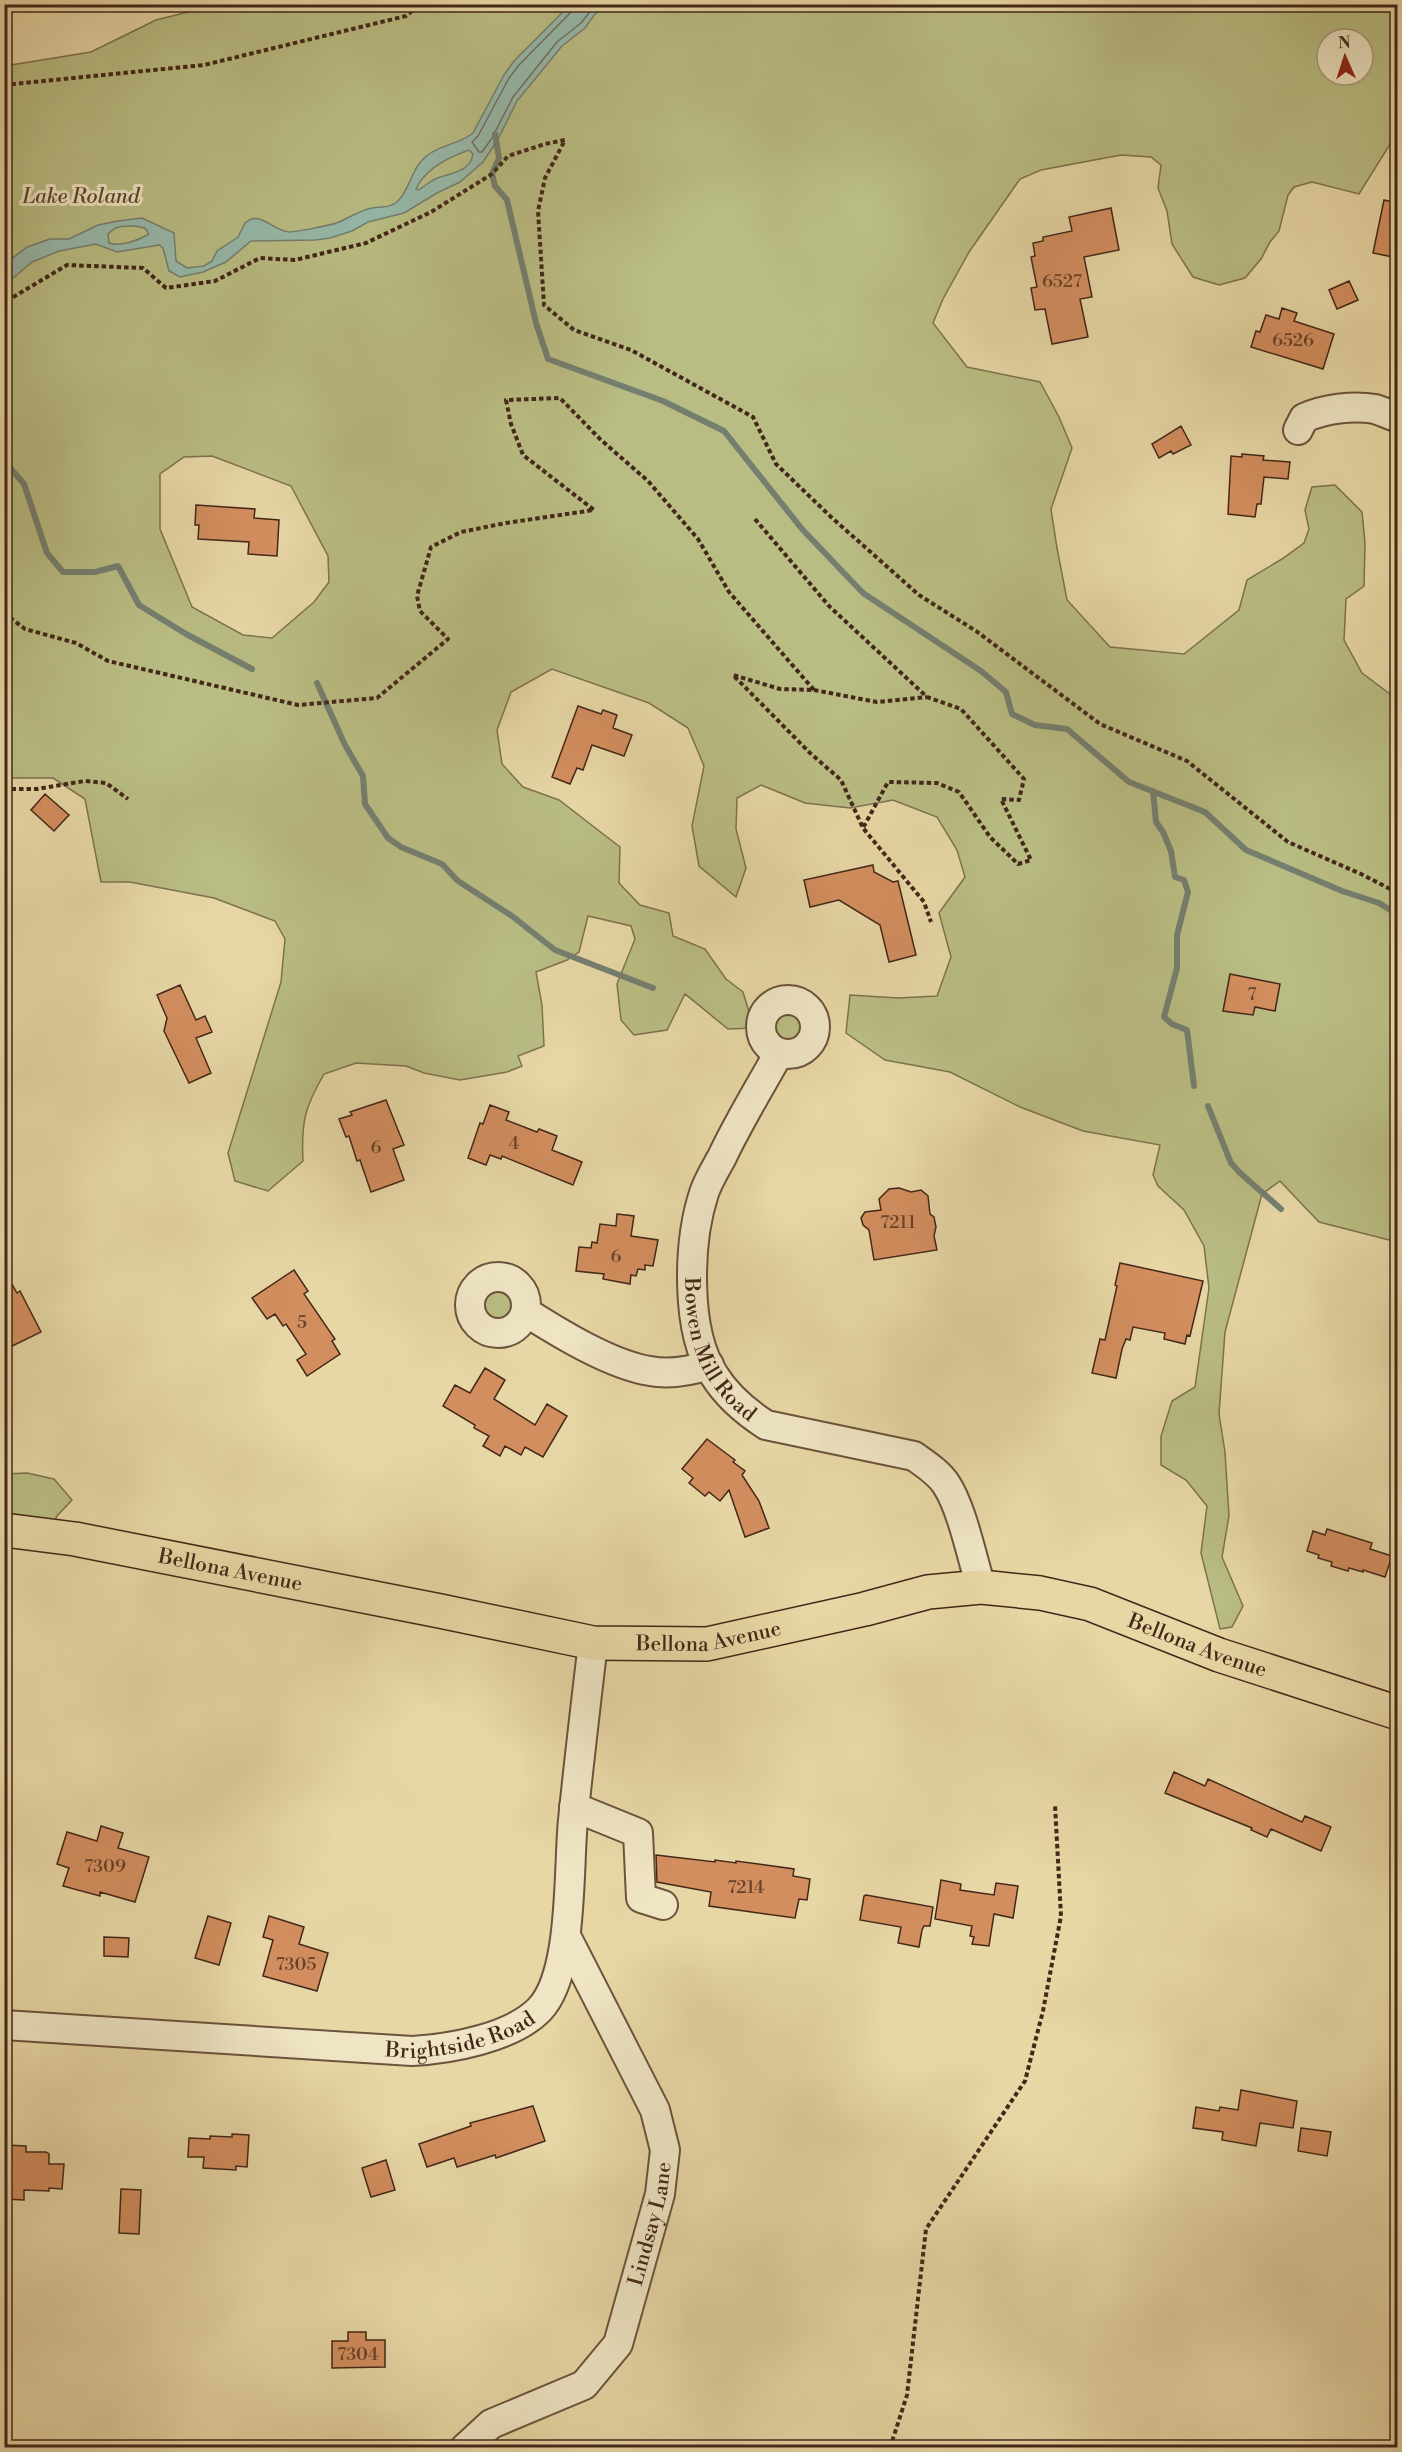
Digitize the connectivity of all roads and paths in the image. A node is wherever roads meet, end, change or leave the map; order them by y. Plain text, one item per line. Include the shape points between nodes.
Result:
1 (420, 4) edge
2 (4, 85) edge
3 (4, 317) edge
4 (1398, 418) edge
5 (1298, 430) dead end
6 (755, 519) dead end
7 (4, 613) edge
8 (814, 690) junction
9 (927, 698) junction
10 (4, 789) edge
11 (128, 799) dead end
12 (863, 828) junction
13 (1398, 893) edge
14 (931, 922) dead end
15 (779, 1053) dead end
16 (525, 1312) dead end
17 (709, 1365) junction
18 (4, 1530) edge
19 (981, 1587) junction
20 (593, 1643) junction
21 (1398, 1713) edge
22 (1055, 1805) dead end
23 (574, 1807) junction
24 (663, 1905) dead end
25 (566, 1936) junction
26 (4, 2025) edge
27 (465, 2448) edge
28 (890, 2448) edge

1 - 2 path via 406,16 204,65
3 - 13 path via 10,299 67,265 143,268 166,288 215,281 260,258 295,260 366,243 431,212 492,174 508,156 565,140 545,178 538,211 544,305 574,330 631,350 753,417 776,464 919,595 1100,724 1187,761 1288,842
4 - 5 street via 1375,409 1343,409 1304,418
6 - 9 path via 829,606
7 - 8 path via 25,629 76,643 108,661 169,677 298,705 377,698 448,639 420,611 417,596 431,547 461,532 594,510 523,455 511,424 506,400 560,398 648,481 698,539 729,592
8 - 9 path via 878,702
8 - 12 path via 780,689 733,675 841,780
9 - 12 path via 961,709 1024,779 1019,800 1001,799 1031,860 1018,864 990,837 958,792 938,783 888,782
10 - 11 path via 37,789 85,781 106,783
12 - 14 path via 924,902
15 - 17 street, Bowen Mill Road via 704,1191 695,1228 691,1270 695,1312
16 - 17 street via 632,1367 667,1372
17 - 19 street, Bowen Mill Road via 729,1394 766,1425 914,1456 931,1468 946,1483 955,1503
18 - 20 main road, Bellona Avenue via 75,1539
19 - 20 main road, Bellona Avenue via 928,1592 707,1644
19 - 21 main road, Bellona Avenue via 1040,1593 1090,1604 1219,1655
20 - 23 street, Brightside Road
22 - 28 path via 1061,1916 1043,2011 1025,2081 926,2229 907,2395
23 - 24 street via 638,1833 641,1898
23 - 25 street, Brightside Road
25 - 26 street, Brightside Road via 552,1992 539,2010 512,2028 444,2049 368,2049
25 - 27 street, Lindsay Lane via 655,2110 665,2150 660,2194 618,2344 584,2385 491,2424

